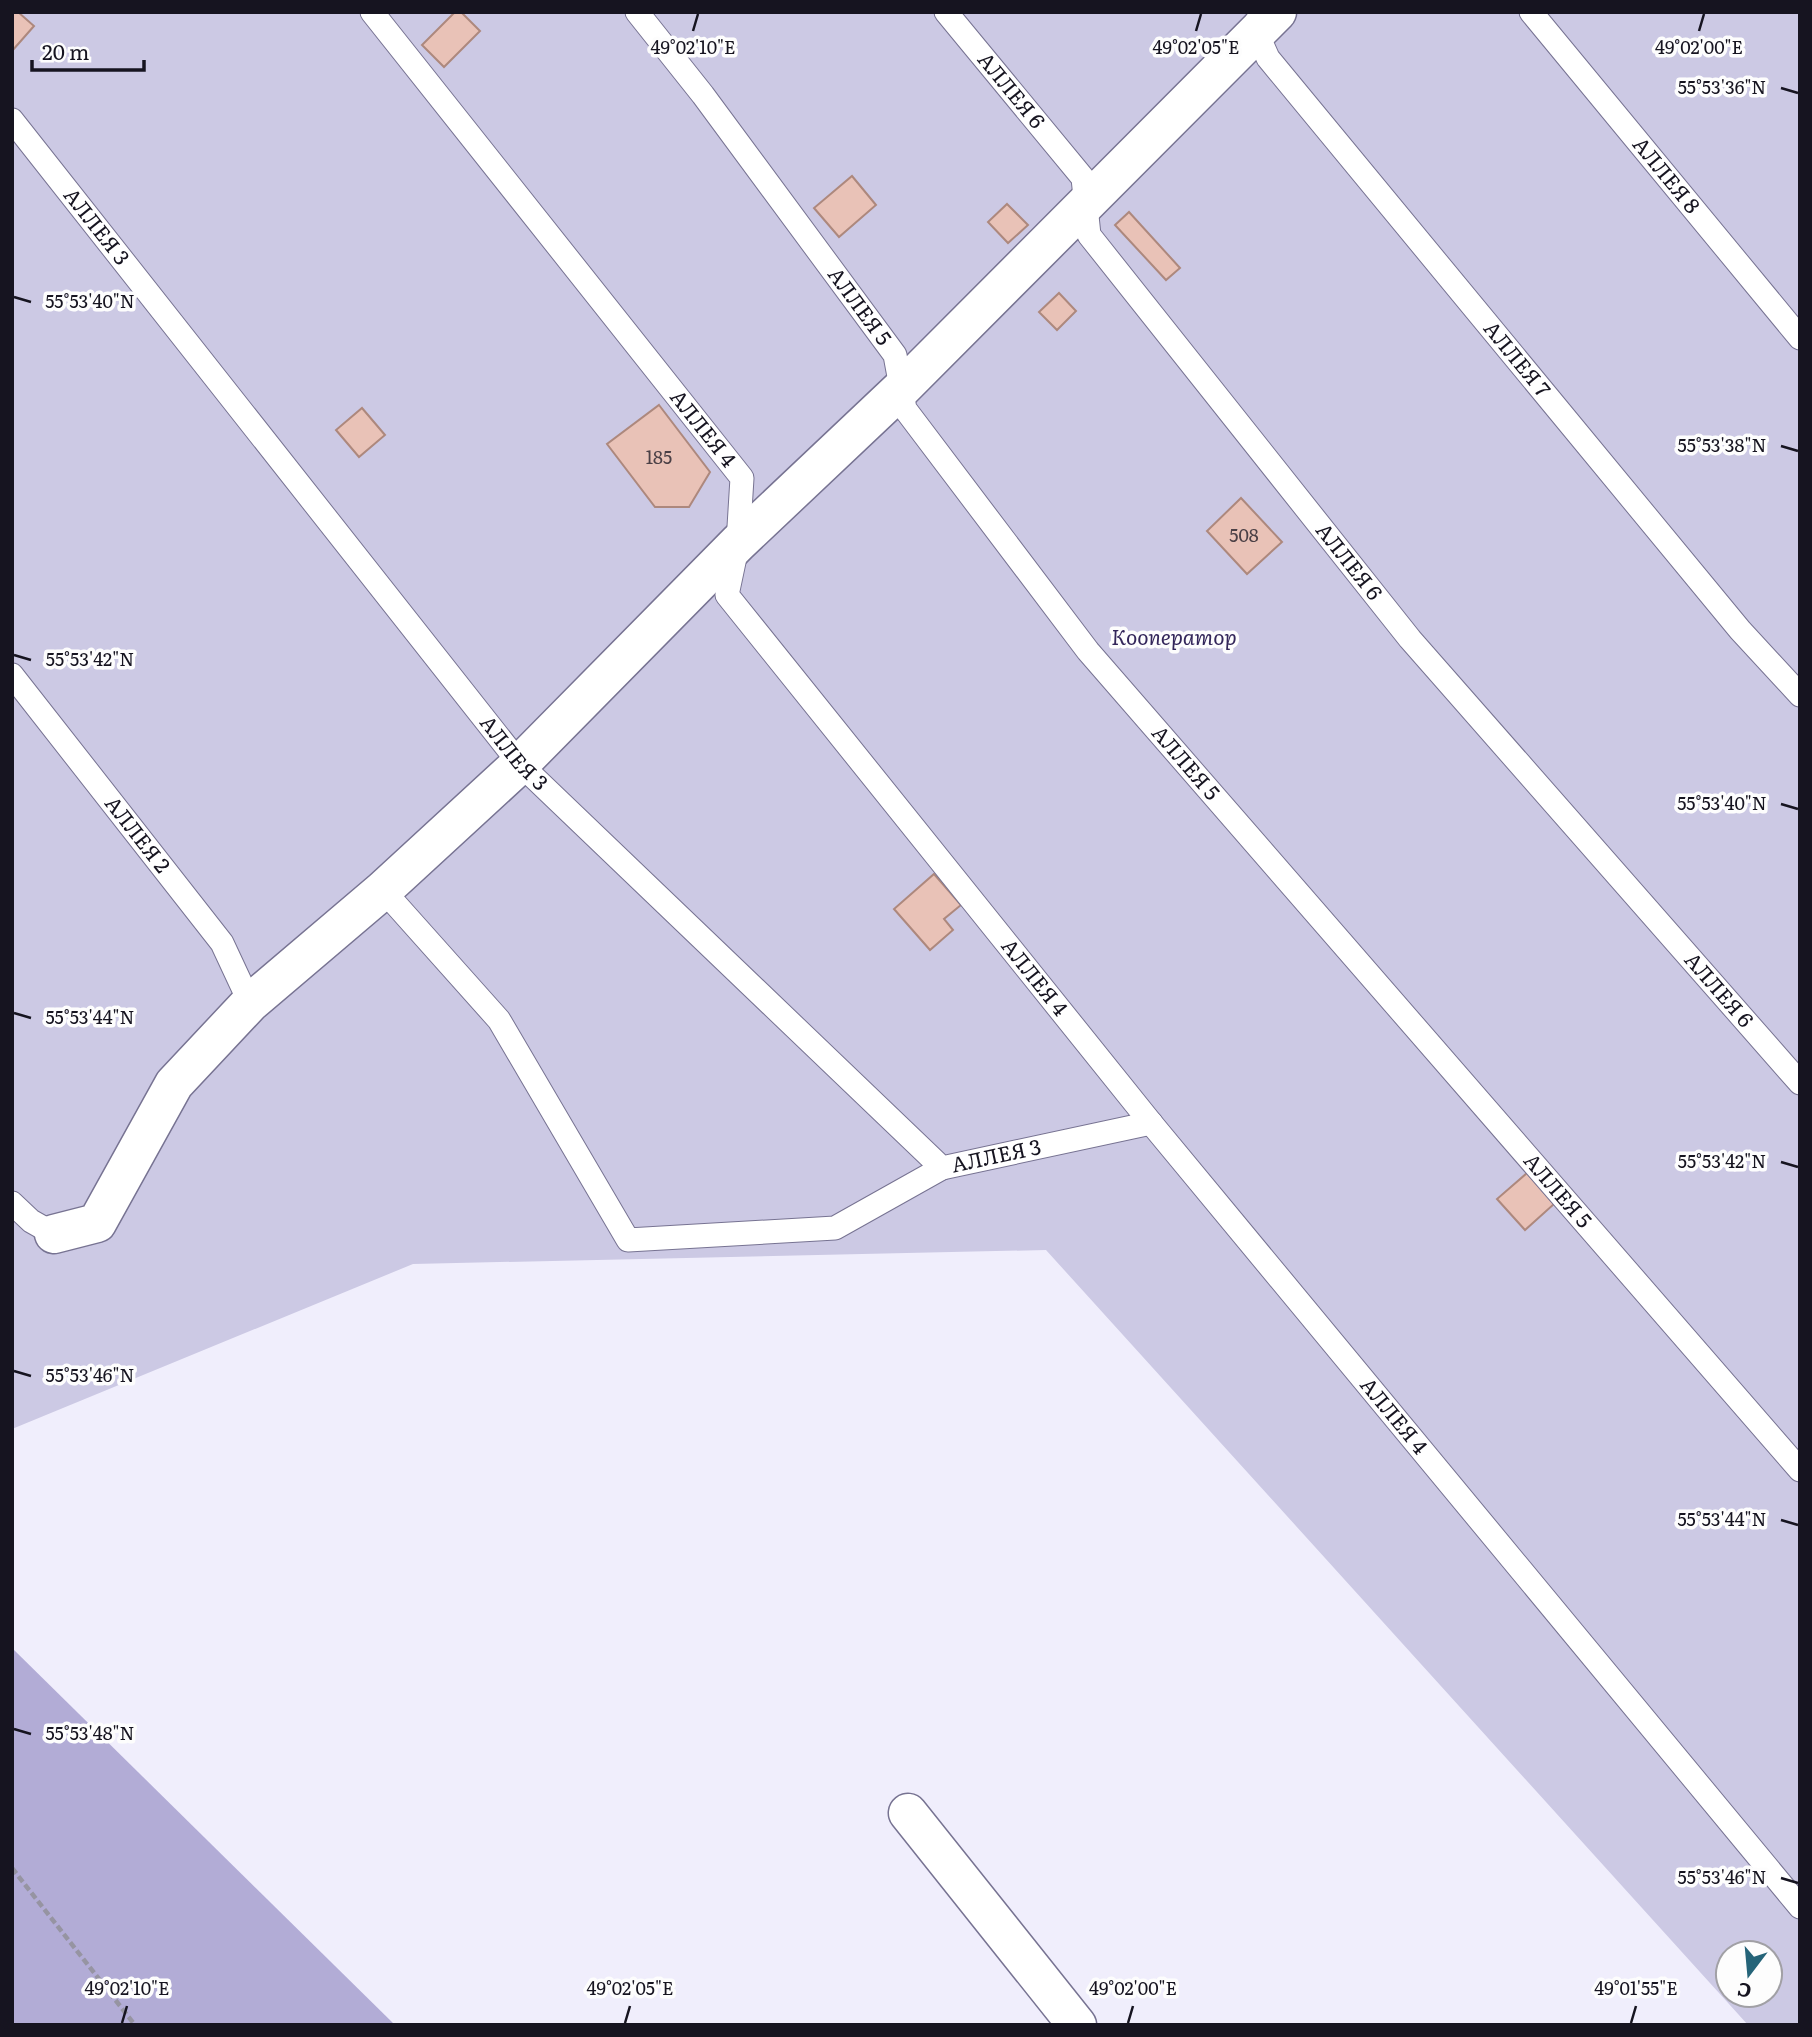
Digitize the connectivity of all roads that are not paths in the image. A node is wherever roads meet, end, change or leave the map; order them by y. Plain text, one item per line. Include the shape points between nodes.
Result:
1 (372, 12) edge
2 (637, 12) edge
3 (946, 12) edge
4 (1531, 12) edge
5 (1263, 19) edge
6 (12, 120) edge
7 (1086, 204) junction
8 (1800, 338) edge
9 (901, 389) junction
10 (738, 543) junction
11 (12, 675) edge
12 (1800, 695) edge
13 (520, 764) junction
14 (383, 890) junction
15 (250, 1003) junction
16 (1800, 1083) edge
17 (1151, 1123) junction
18 (942, 1168) junction
19 (12, 1203) edge
20 (54, 1234) joint
21 (1800, 1470) edge
22 (908, 1813) dead end
23 (1800, 1907) edge
24 (1077, 2025) edge

1 - 10 lane, АЛЛЕЯ 4 via 742,478
2 - 9 lane, АЛЛЕЯ 5 via 895,355
3 - 7 lane, АЛЛЕЯ 6 via 1083,178
4 - 8 lane, АЛЛЕЯ 8
5 - 7 street
5 - 12 lane, АЛЛЕЯ 7 via 1268,58 1740,630
6 - 13 lane, АЛЛЕЯ 3
7 - 9 street
7 - 16 lane, АЛЛЕЯ 6 via 1089,235 1410,639
9 - 10 street
9 - 21 lane, АЛЛЕЯ 5 via 905,409 1087,651
10 - 13 street
10 - 17 lane, АЛЛЕЯ 4 via 727,595
11 - 15 lane, АЛЛЕЯ 2 via 222,943
13 - 14 street
13 - 18 lane, АЛЛЕЯ 3
14 - 15 street
14 - 18 lane via 499,1020 628,1240 835,1228
15 - 20 street via 174,1084 97,1223
17 - 18 lane, АЛЛЕЯ 3
17 - 23 lane, АЛЛЕЯ 4
19 - 20 lane
22 - 24 street

